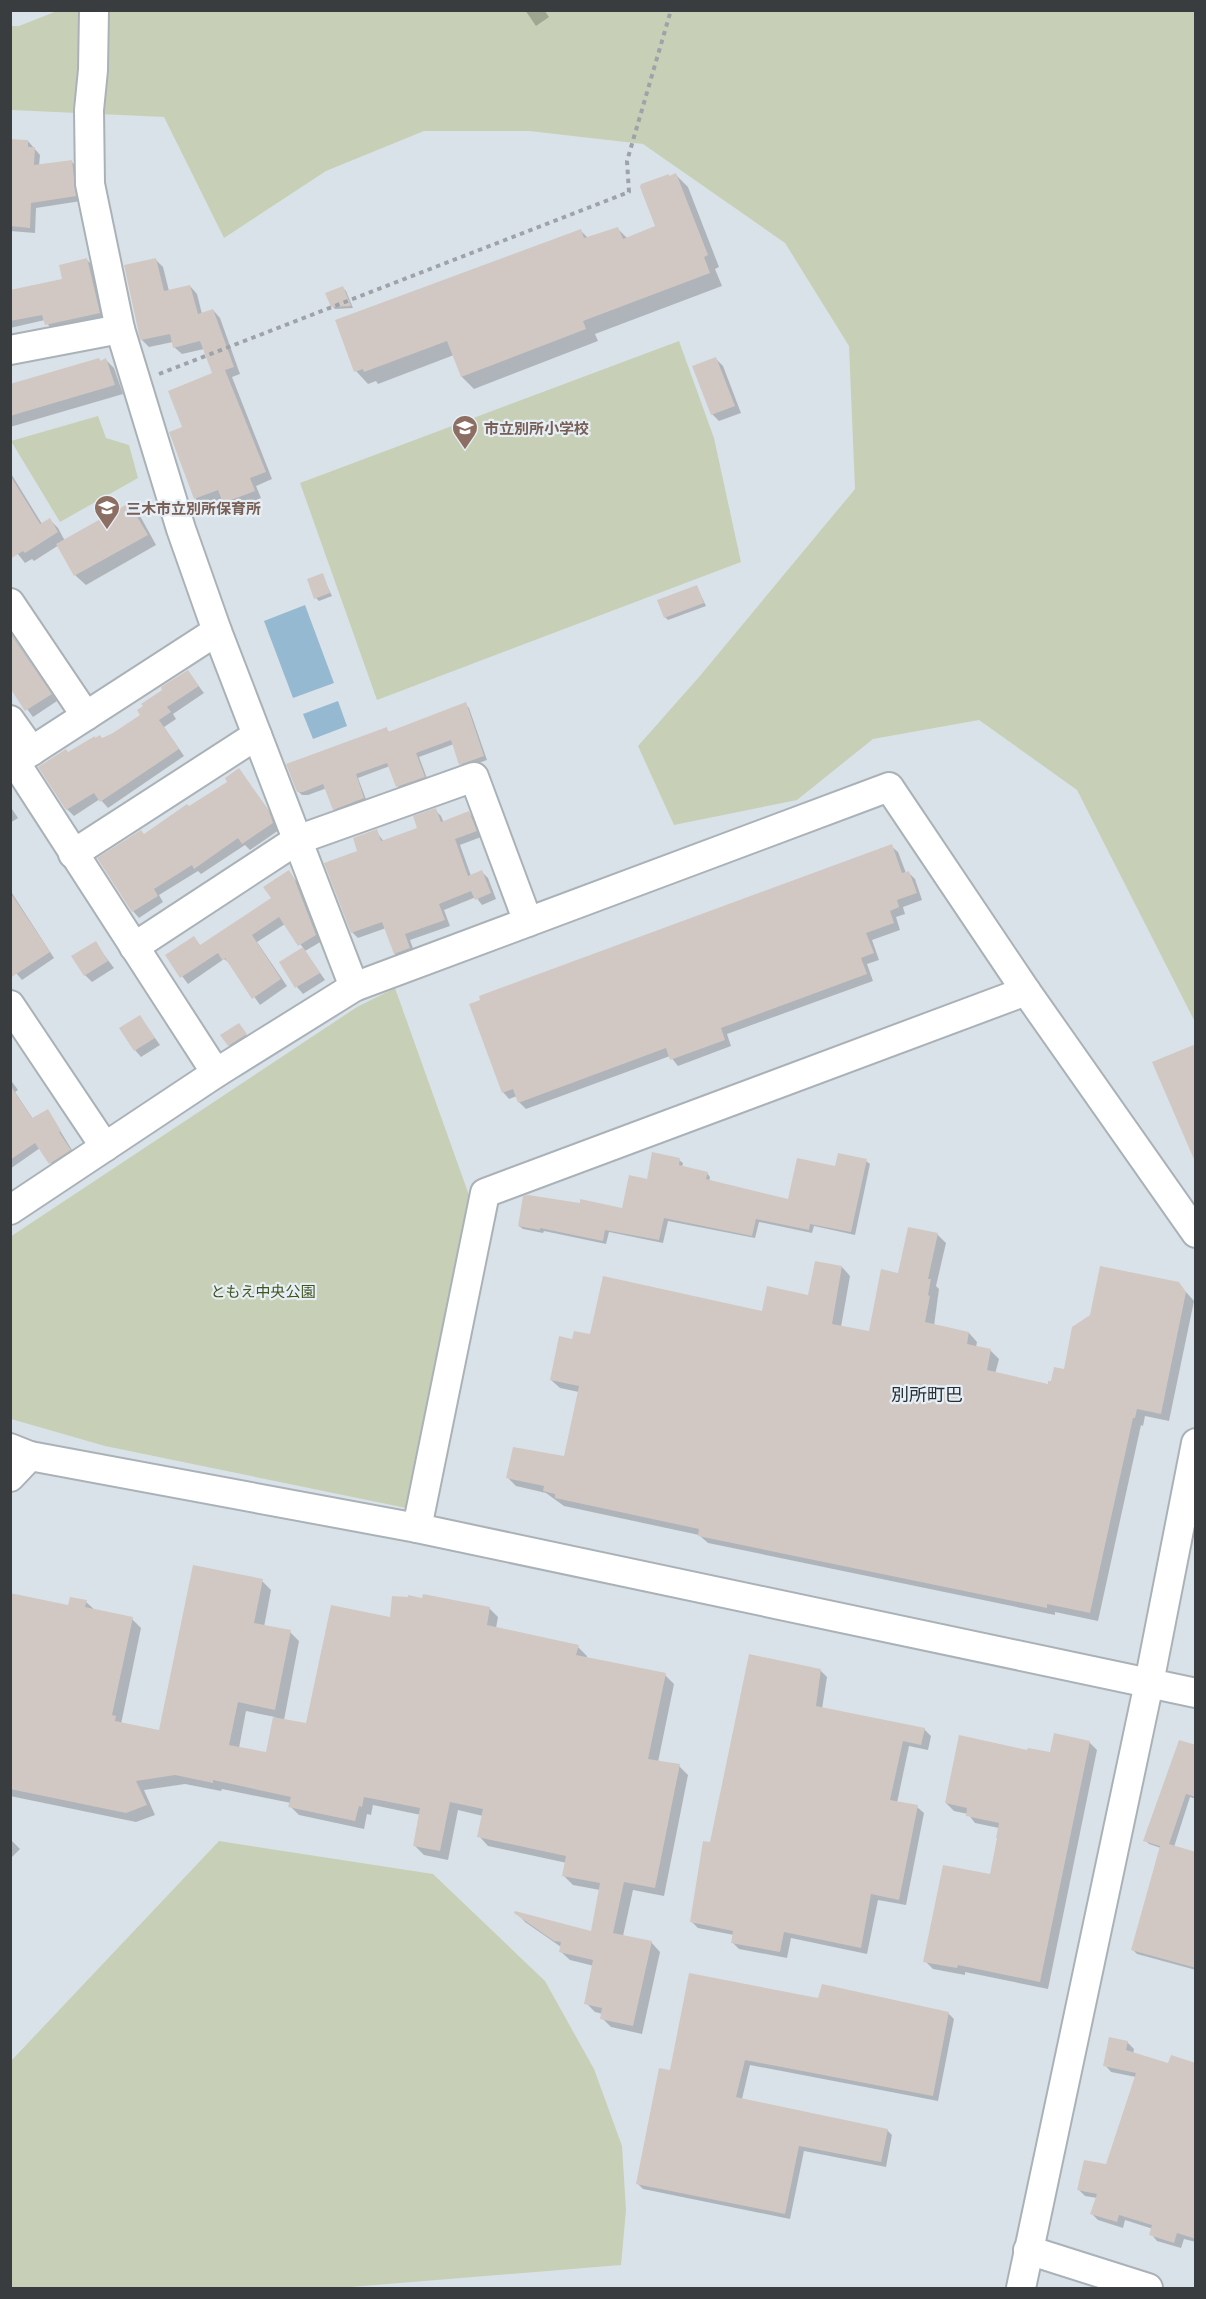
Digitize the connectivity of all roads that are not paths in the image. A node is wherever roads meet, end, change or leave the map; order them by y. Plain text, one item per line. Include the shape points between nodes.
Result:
1 (94, 10) edge
2 (120, 329) junction
3 (10, 350) edge
4 (10, 603) edge
5 (216, 631) junction
6 (86, 716) junction
7 (10, 720) edge
8 (257, 735) junction
9 (19, 760) edge
10 (297, 840) junction
11 (73, 854) junction
12 (528, 922) junction
13 (134, 947) junction
14 (354, 987) junction
15 (1026, 992) junction
16 (10, 1005) edge
17 (216, 1073) junction
18 (105, 1147) junction
19 (10, 1210) edge
20 (1196, 1233) edge
21 (1196, 1443) edge
22 (20, 1452) edge
23 (10, 1477) edge
24 (417, 1527) junction
25 (1149, 1683) junction
26 (1196, 1693) edge
27 (1028, 2250) junction
28 (1021, 2289) edge
29 (1148, 2289) edge

1 - 2 street via 90,184
2 - 3 street
2 - 5 street
4 - 6 street
5 - 6 street
5 - 8 street
6 - 9 street
7 - 9 street
8 - 10 street
8 - 11 street
9 - 11 street
10 - 12 street via 474,777
10 - 13 street
10 - 14 street
11 - 13 street
12 - 14 street
12 - 15 street via 889,787
13 - 17 street
14 - 17 street
15 - 20 street
15 - 24 street via 485,1193
16 - 18 street
17 - 18 street
18 - 19 street
21 - 25 street
22 - 23 street
22 - 24 street
24 - 25 street
25 - 26 street
25 - 27 street
27 - 28 street
27 - 29 street

